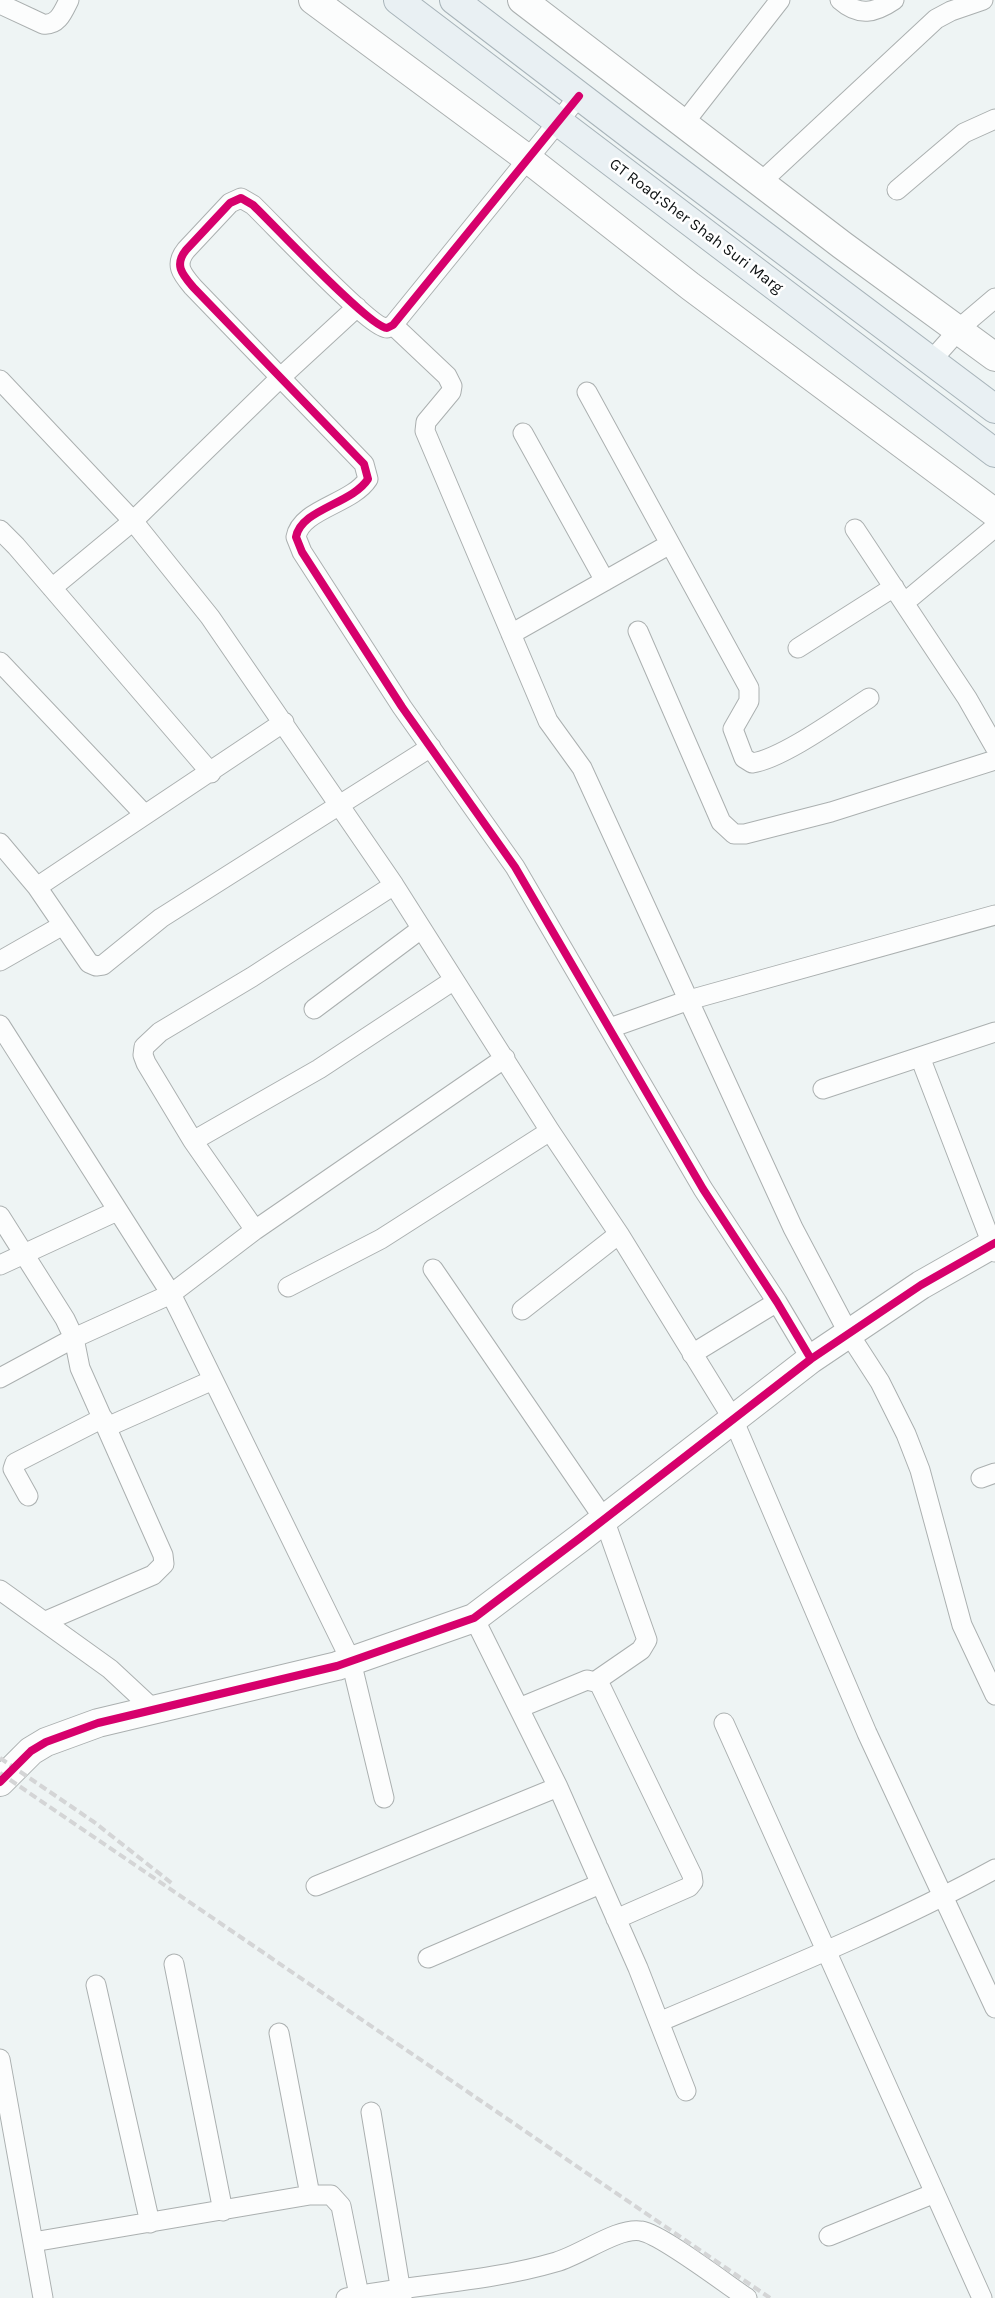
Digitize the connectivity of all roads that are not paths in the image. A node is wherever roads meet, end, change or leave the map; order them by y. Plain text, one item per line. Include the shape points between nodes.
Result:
1 (69, 0) edge
2 (313, 0) edge
3 (398, 0) edge
4 (522, 0) edge
5 (780, 0) edge
6 (840, 0) edge
7 (894, 0) edge
8 (983, 0) edge
9 (464, 3) edge
10 (0, 4) edge
11 (578, 96) junction
12 (995, 119) edge
13 (558, 122) junction
14 (684, 122) junction
15 (528, 159) junction
16 (761, 182) junction
17 (897, 190) dead end
18 (995, 298) edge
19 (357, 307) junction
20 (393, 325) junction
21 (960, 329) junction
22 (995, 357) edge
23 (931, 361) junction
24 (281, 377) junction
25 (0, 380) edge
26 (587, 392) dead end
27 (995, 409) edge
28 (523, 433) dead end
29 (995, 453) edge
30 (995, 514) edge
31 (133, 521) junction
32 (995, 527) edge
33 (855, 529) dead end
34 (0, 530) edge
35 (670, 544) junction
36 (605, 581) junction
37 (52, 588) junction
38 (899, 595) junction
39 (638, 631) dead end
40 (511, 634) junction
41 (798, 648) dead end
42 (0, 662) edge
43 (869, 698) dead end
44 (284, 722) junction
45 (431, 747) junction
46 (995, 747) edge
47 (995, 760) edge
48 (211, 773) junction
49 (338, 804) junction
50 (145, 815) junction
51 (0, 843) edge
52 (394, 885) junction
53 (38, 887) junction
54 (995, 915) edge
55 (63, 925) junction
56 (421, 929) junction
57 (0, 961) edge
58 (454, 980) junction
59 (689, 1000) junction
60 (314, 1009) dead end
61 (610, 1028) junction
62 (2, 1032) edge
63 (995, 1032) edge
64 (920, 1057) junction
65 (505, 1058) junction
66 (823, 1089) dead end
67 (550, 1131) junction
68 (192, 1141) junction
69 (117, 1211) junction
70 (0, 1216) edge
71 (255, 1230) junction
72 (619, 1234) junction
73 (994, 1246) edge
74 (26, 1254) junction
75 (0, 1265) edge
76 (434, 1269) dead end
77 (288, 1287) dead end
78 (171, 1294) junction
79 (777, 1302) junction
80 (522, 1310) dead end
81 (849, 1334) junction
82 (74, 1338) junction
83 (692, 1354) junction
84 (811, 1359) junction
85 (0, 1378) edge
86 (213, 1380) junction
87 (733, 1418) junction
88 (105, 1423) junction
89 (28, 1496) dead end
90 (604, 1519) junction
91 (0, 1590) edge
92 (474, 1618) junction
93 (46, 1621) junction
94 (351, 1661) junction
95 (596, 1680) junction
96 (995, 1695) edge
97 (520, 1708) junction
98 (153, 1709) junction
99 (724, 1723) dead end
100 (0, 1782) edge
101 (558, 1787) junction
102 (384, 1798) dead end
103 (995, 1869) edge
104 (600, 1884) junction
105 (316, 1886) dead end
106 (945, 1897) junction
107 (616, 1919) junction
108 (827, 1951) junction
109 (428, 1958) dead end
110 (174, 1964) dead end
111 (96, 1985) dead end
112 (995, 2008) edge
113 (659, 2022) junction
114 (279, 2033) dead end
115 (0, 2059) edge
116 (686, 2091) dead end
117 (371, 2112) dead end
118 (935, 2192) junction
119 (310, 2195) junction
120 (224, 2211) junction
121 (150, 2223) junction
122 (829, 2236) dead end
123 (33, 2242) junction
124 (401, 2293) edge
125 (352, 2297) edge
126 (43, 2298) edge
127 (747, 2298) edge
128 (982, 2298) edge

1 - 10 street via 58,20 50,25
2 - 15 main road
3 - 13 main road, GT Road;Sher Shah Suri Marg
4 - 14 main road
5 - 14 street
6 - 7 street via 862,12 876,11
8 - 16 street via 936,19
9 - 11 main road, GT Road;Sher Shah Suri Marg
11 - 13 street
11 - 23 main road, GT Road;Sher Shah Suri Marg
12 - 17 street via 964,133
13 - 15 street
13 - 29 main road, GT Road;Sher Shah Suri Marg
14 - 16 main road
15 - 20 street
15 - 30 main road via 690,286
16 - 21 main road via 842,245
18 - 21 street
19 - 20 street via 379,326
19 - 24 street
19 - 24 street via 253,205 241,198 234,200 186,250 179,259 179,266 193,287
20 - 40 street via 450,382 451,392 426,422 425,432
21 - 22 main road
21 - 23 street
23 - 27 main road, GT Road;Sher Shah Suri Marg
24 - 31 street
24 - 45 street via 364,464 368,473 368,479 352,496 309,517 296,537 319,580
25 - 31 street
26 - 35 street
28 - 36 street
31 - 37 street
31 - 44 street via 196,598
32 - 38 street
33 - 38 street
34 - 37 street
35 - 36 street
35 - 43 street via 749,688 748,701 733,729 748,762 760,762 801,741
36 - 40 street
37 - 48 street
38 - 41 street
38 - 46 street
39 - 47 street via 721,822 734,834 831,812
40 - 59 street via 548,721 582,768
42 - 50 street
44 - 48 street
44 - 49 street
45 - 49 street
45 - 61 street via 515,867
48 - 50 street
49 - 52 street
49 - 55 street via 161,918 103,965 89,963
50 - 53 street
51 - 53 street
52 - 56 street
52 - 68 street via 150,1040 142,1055
53 - 55 street
54 - 59 street
55 - 57 street
56 - 58 street
56 - 60 street
58 - 65 street
58 - 68 street via 319,1069
59 - 61 street
59 - 81 street via 793,1228
61 - 79 street via 703,1189
62 - 69 street
63 - 64 street
64 - 66 street
64 - 73 street
65 - 67 street
65 - 71 street
67 - 72 street
67 - 77 street via 381,1239
68 - 71 street
69 - 74 street
69 - 78 street
70 - 74 street
71 - 78 street
72 - 80 street
72 - 83 street
73 - 81 main road via 921,1285
74 - 75 street
74 - 82 street
76 - 90 street
78 - 82 street
78 - 86 street
79 - 83 street
79 - 84 street
81 - 84 main road
81 - 96 street via 880,1382 917,1461 962,1625
82 - 85 street
82 - 88 street via 80,1368
83 - 87 street
84 - 87 main road
86 - 88 street
86 - 94 street
87 - 90 main road
87 - 106 street via 867,1733
88 - 89 street via 15,1463 13,1469
88 - 93 street via 163,1555 164,1564 153,1575
90 - 92 main road
90 - 95 street via 647,1640 641,1650
91 - 93 street
92 - 94 main road
92 - 97 street
93 - 98 street via 110,1669
94 - 98 main road
94 - 102 street
95 - 97 street via 587,1680
95 - 107 street via 602,1686 693,1882 689,1887
97 - 101 street
98 - 100 main road via 98,1723 46,1742
99 - 108 street
101 - 104 street
101 - 105 street
103 - 106 street
104 - 107 street
104 - 109 street
106 - 108 street
106 - 112 street
107 - 113 street
108 - 113 street
108 - 118 street
110 - 120 street
111 - 121 street
113 - 116 street
114 - 119 street
115 - 123 street
117 - 124 street
118 - 122 street
118 - 128 street
119 - 120 street
119 - 125 street via 331,2195 341,2206
120 - 121 street
121 - 123 street
123 - 126 street
124 - 125 street
124 - 127 street via 529,2270 574,2257 625,2231 642,2231 664,2241

